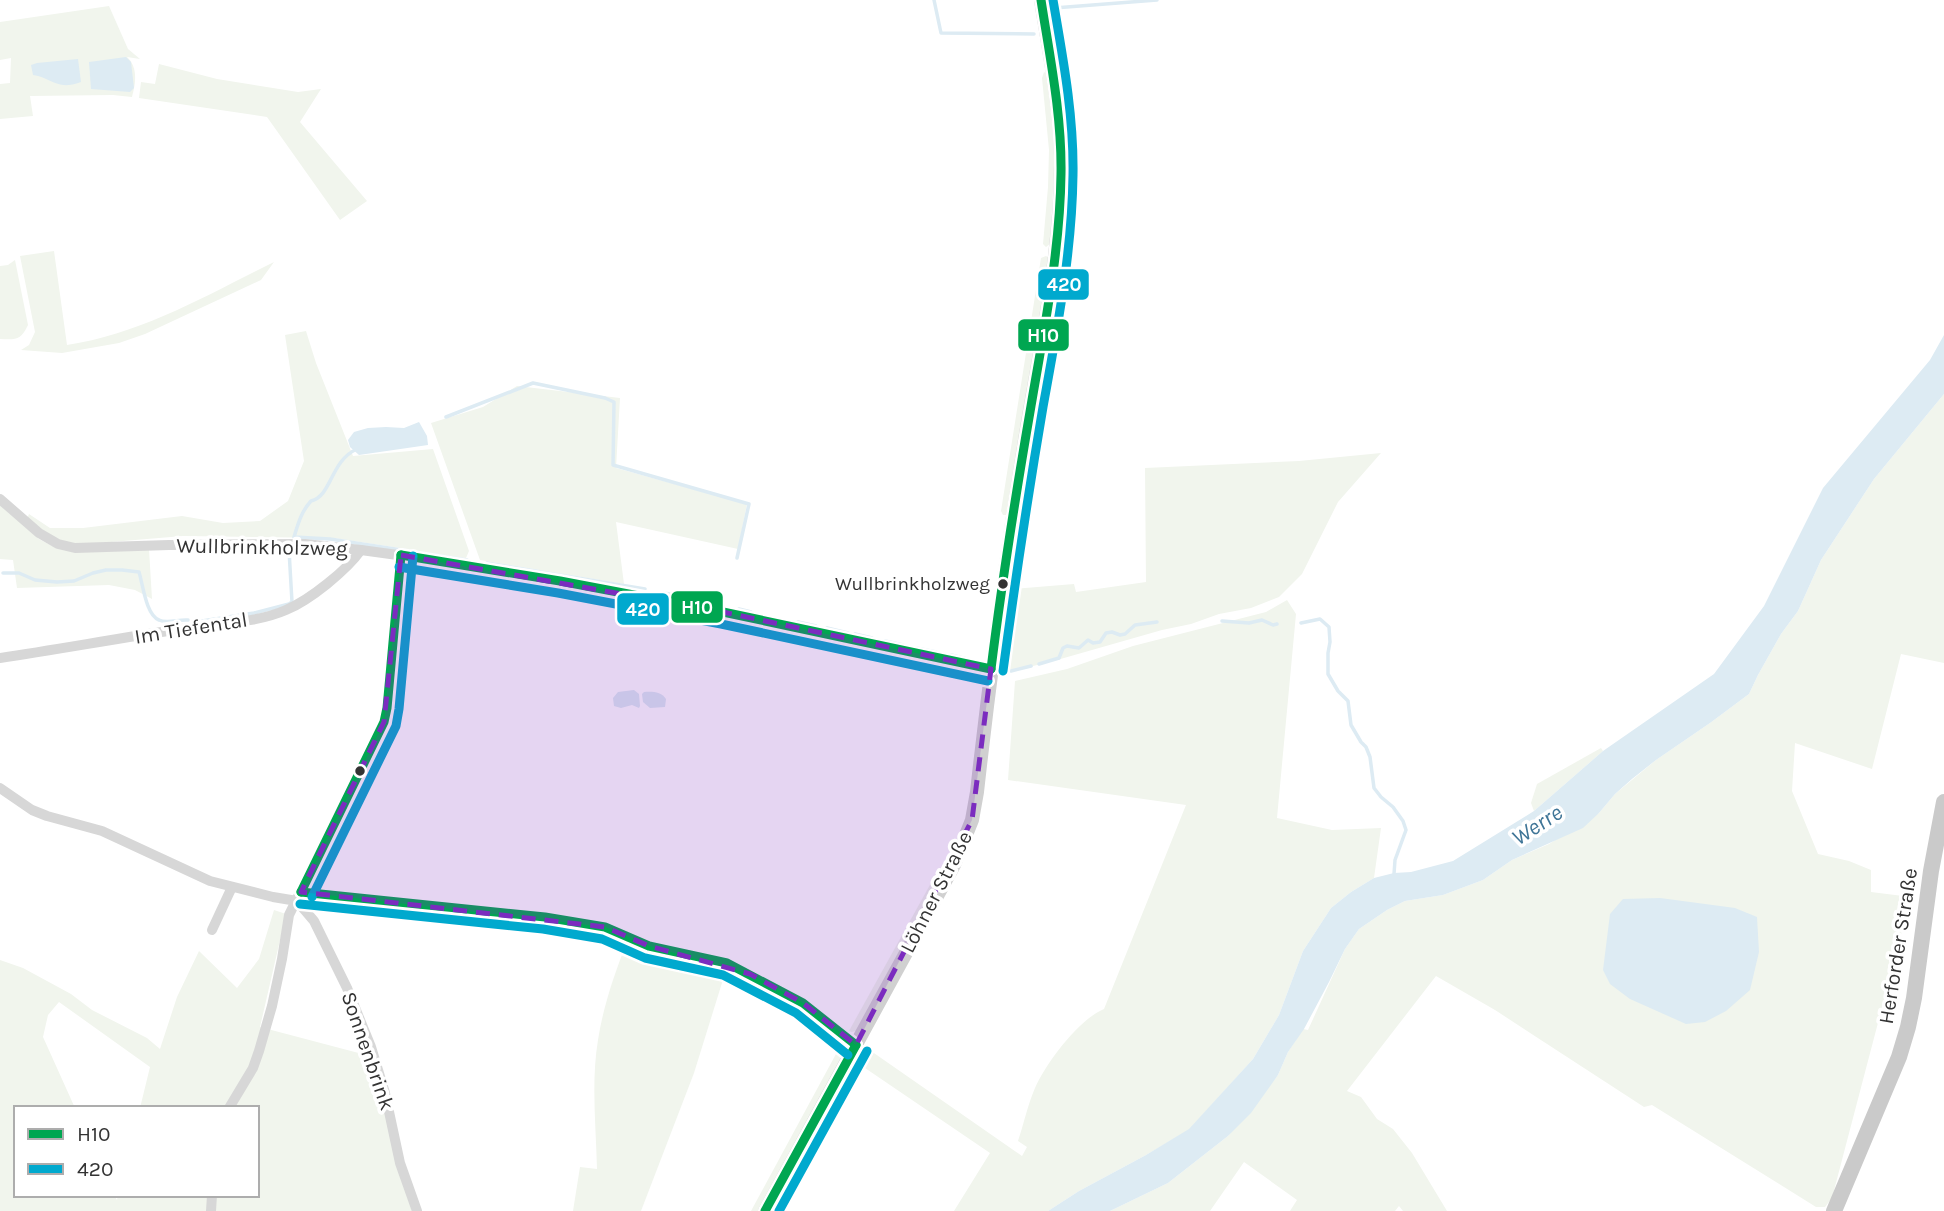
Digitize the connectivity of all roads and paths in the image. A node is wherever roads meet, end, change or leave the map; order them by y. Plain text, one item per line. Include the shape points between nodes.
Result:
1 (1041, 0) edge
2 (0, 499) edge
3 (361, 550) junction
4 (401, 555) junction
5 (0, 659) edge
6 (991, 669) junction
7 (0, 788) edge
8 (1944, 802) edge
9 (232, 887) junction
10 (299, 897) junction
11 (212, 930) dead end
12 (856, 1045) junction
13 (230, 1106) edge
14 (417, 1211) edge
15 (765, 1211) edge
16 (1834, 1211) edge

1 - 6 main road, Löhner Straße via 1058,113 1059,207
2 - 3 street, Wullbrinkholzweg via 39,533 75,548 305,544
3 - 4 street, Wullbrinkholzweg
3 - 5 street, Im Tiefental via 312,595 283,612
4 - 6 street, Wullbrinkholzweg via 723,612
4 - 10 street via 384,722
6 - 12 main road, Löhner Straße via 977,792 966,836
7 - 9 street via 32,810 102,831 191,874
8 - 16 main road, Herforder Straße via 1908,1027
9 - 10 street
9 - 11 street
10 - 12 street via 545,917 605,927 649,946 727,963 803,1003
10 - 13 street via 289,915 259,1051
10 - 14 street, Sonnenbrink via 347,988 371,1047
12 - 15 main road, Löhner Straße

